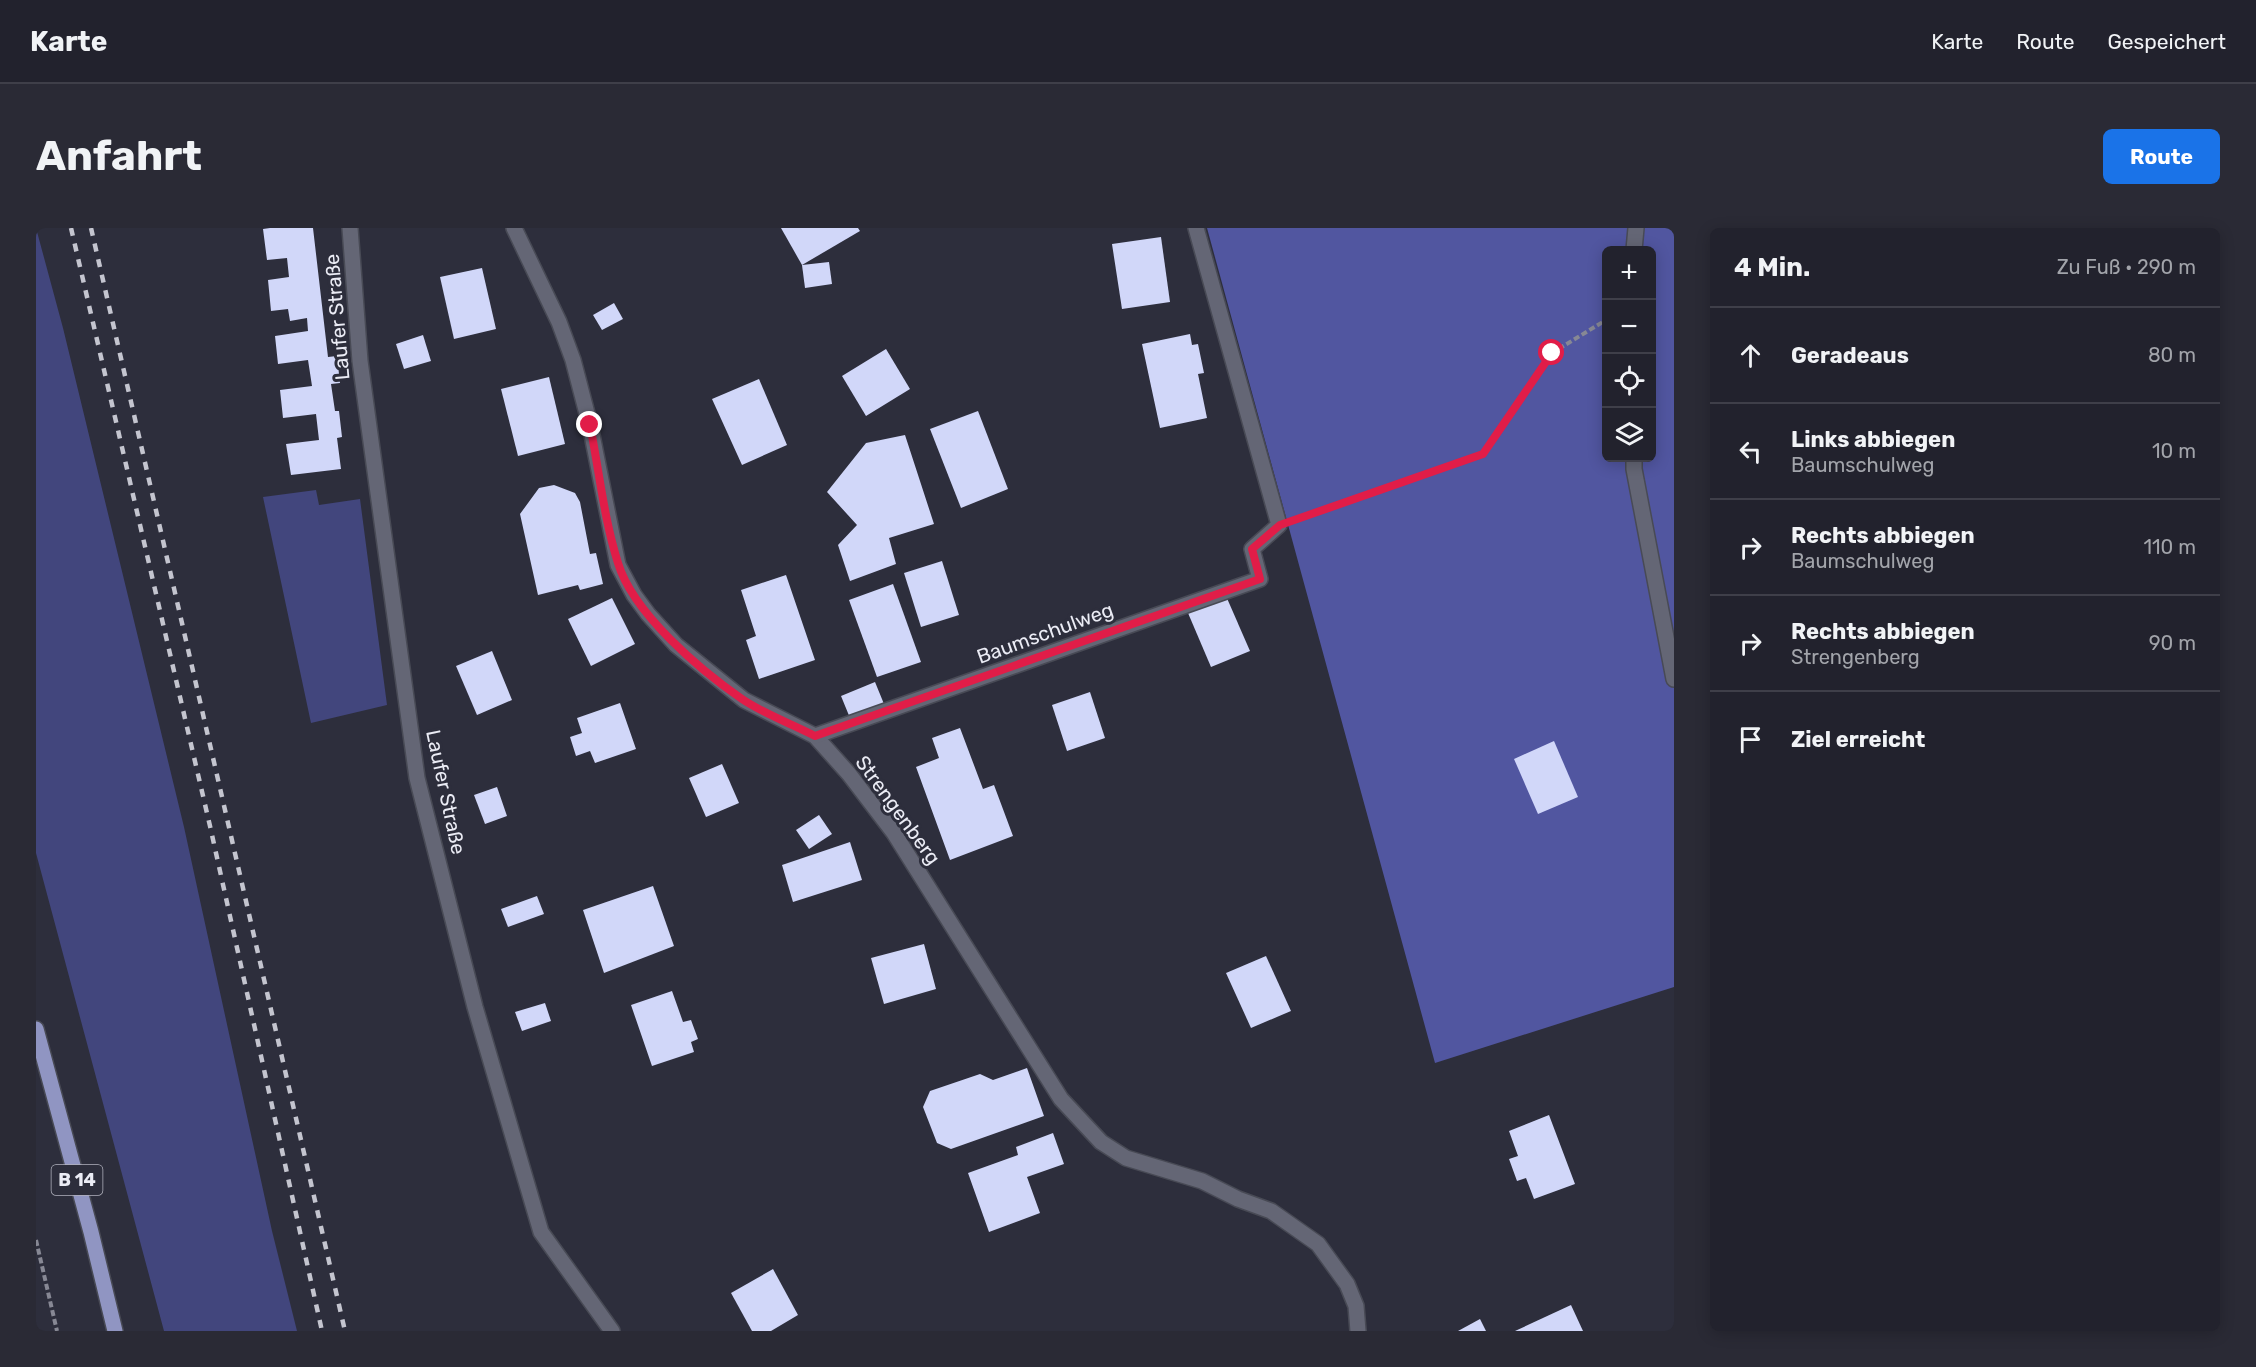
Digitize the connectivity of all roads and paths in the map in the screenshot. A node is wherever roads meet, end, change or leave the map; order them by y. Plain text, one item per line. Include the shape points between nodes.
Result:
1 (350, 228) edge
2 (513, 228) edge
3 (1196, 228) edge
4 (1636, 228) edge
5 (1634, 246) edge
6 (1602, 322) edge
7 (1634, 462) edge
8 (1280, 525) junction
9 (1674, 679) edge
10 (815, 736) junction
11 (36, 1029) edge
12 (36, 1240) edge
13 (57, 1331) edge
14 (115, 1331) edge
15 (612, 1331) edge
16 (1358, 1331) edge

1 - 15 street, Laufer Straße via 360,361 417,778 475,1007 541,1232
2 - 10 street, Strengenberg via 573,360 618,565 634,595 676,645 736,694
3 - 8 street
4 - 5 street
6 - 8 path via 1552,353 1483,454
7 - 9 street
8 - 10 street, Baumschulweg via 1252,549 1260,579
10 - 16 street, Strengenberg via 894,833 1061,1099 1101,1142 1125,1158 1202,1181 1271,1211 1318,1244 1347,1284 1356,1306
11 - 14 main road, B 14
12 - 13 path

